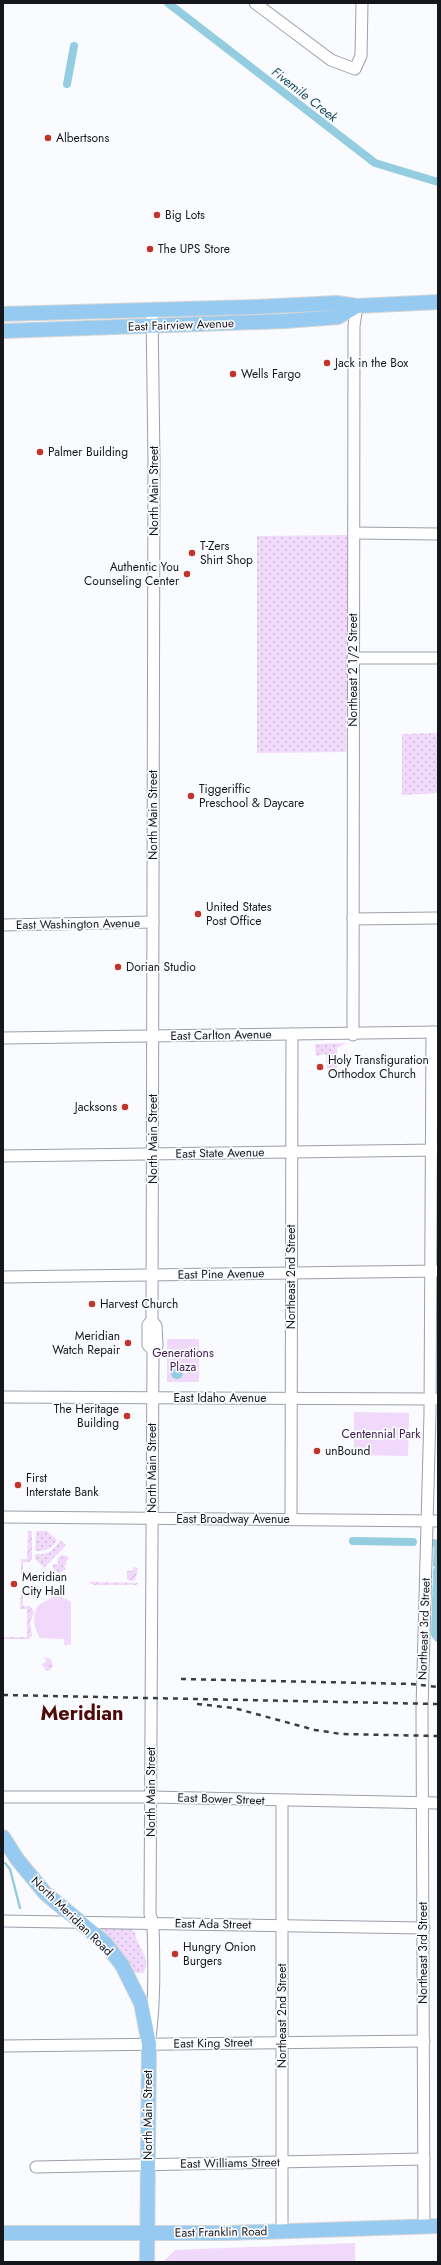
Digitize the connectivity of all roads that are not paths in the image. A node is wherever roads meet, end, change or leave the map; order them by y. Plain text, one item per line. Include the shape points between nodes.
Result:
1 (255, 3) edge
2 (362, 3) edge
3 (438, 302) edge
4 (357, 306) junction
5 (152, 310) junction
6 (3, 314) edge
7 (153, 327) junction
8 (3, 331) edge
9 (354, 533) junction
10 (438, 534) edge
11 (353, 658) junction
12 (438, 658) edge
13 (438, 918) edge
14 (353, 920) junction
15 (153, 922) junction
16 (3, 925) edge
17 (435, 1032) edge
18 (292, 1034) junction
19 (352, 1035) junction
20 (153, 1036) junction
21 (3, 1038) edge
22 (435, 1150) edge
23 (292, 1152) junction
24 (153, 1154) junction
25 (3, 1156) edge
26 (435, 1271) edge
27 (291, 1273) junction
28 (152, 1275) junction
29 (3, 1277) edge
30 (3, 1397) edge
31 (152, 1398) junction
32 (291, 1398) junction
33 (434, 1399) edge
34 (3, 1517) edge
35 (152, 1518) junction
36 (291, 1519) junction
37 (433, 1521) edge
38 (3, 1797) edge
39 (151, 1797) junction
40 (282, 1801) junction
41 (423, 1803) junction
42 (438, 1803) edge
43 (3, 1837) edge
44 (3, 1921) edge
45 (80, 1922) junction
46 (154, 1923) junction
47 (282, 1926) junction
48 (424, 1928) junction
49 (424, 2041) junction
50 (282, 2042) junction
51 (149, 2044) junction
52 (3, 2046) edge
53 (424, 2159) junction
54 (282, 2162) junction
55 (148, 2164) junction
56 (36, 2166) dead end
57 (431, 2226) edge
58 (282, 2231) junction
59 (3, 2233) edge
60 (147, 2233) junction
61 (147, 2262) edge

1 - 2 street via 331,60 355,68 361,56
3 - 4 main road, East Fairview Avenue
4 - 5 main road, East Fairview Avenue via 337,303
4 - 7 main road, East Fairview Avenue via 338,317
4 - 9 street, Northeast 2 1/2 Street via 354,326
5 - 6 main road, East Fairview Avenue
5 - 7 street, North Main Street
7 - 8 main road, East Fairview Avenue
7 - 15 street, North Main Street
9 - 10 street
9 - 11 street, Northeast 2 1/2 Street
11 - 12 street
11 - 14 street, Northeast 2 1/2 Street
13 - 14 street
14 - 19 street, Northeast 2 1/2 Street
15 - 16 street, East Washington Avenue
15 - 20 street, North Main Street
17 - 19 street, East Carlton Avenue
17 - 22 street, Northeast 3rd Street
18 - 19 street, East Carlton Avenue
18 - 20 street, East Carlton Avenue
18 - 23 street, Northeast 2nd Street
20 - 21 street, East Carlton Avenue
20 - 24 street, North Main Street
22 - 23 street, East State Avenue
22 - 26 street, Northeast 3rd Street
23 - 24 street, East State Avenue
23 - 27 street, Northeast 2nd Street
24 - 25 street, East State Avenue
24 - 28 street, North Main Street
26 - 27 street, East Pine Avenue
26 - 33 street, Northeast 3rd Street
27 - 28 street, East Pine Avenue
27 - 32 street, Northeast 2nd Street
28 - 29 street, East Pine Avenue
28 - 31 street, North Main Street via 152,1320 148,1325 148,1345 153,1350
30 - 31 street, East Idaho Avenue
31 - 32 street, East Idaho Avenue
31 - 35 street, North Main Street
32 - 33 street, East Idaho Avenue
32 - 36 street, Northeast 2nd Street
33 - 37 street, Northeast 3rd Street
34 - 35 street, East Broadway Avenue
35 - 36 street, East Broadway Avenue
35 - 39 street, North Main Street
36 - 37 street, East Broadway Avenue
37 - 41 street, Northeast 3rd Street via 422,1708
38 - 39 street, East Bower Street
39 - 40 street, East Bower Street
39 - 46 street, North Main Street via 150,1914
40 - 41 street, East Bower Street
40 - 47 street, Northeast 2nd Street
41 - 42 street, East Bower Street
41 - 48 street, Northeast 3rd Street
43 - 45 main road, North Meridian Road via 16,1859 44,1893
44 - 45 street, East Ada Street
45 - 46 street, East Ada Street
45 - 51 main road, North Meridian Road via 105,1944 126,1971 141,2003
46 - 47 street, East Ada Street
46 - 51 street, North Main Street via 153,2013
47 - 48 street, East Ada Street
47 - 50 street, Northeast 2nd Street
48 - 49 street, Northeast 3rd Street
49 - 50 street, East King Street
49 - 53 street, Northeast 3rd Street
50 - 51 street, East King Street
50 - 54 street, Northeast 2nd Street
51 - 52 street, East King Street
51 - 55 main road, North Main Street
53 - 54 street, East Williams Street
53 - 57 street, Northeast 3rd Street
54 - 55 street, East Williams Street
54 - 58 street, Northeast 2nd Street
55 - 56 street, East Williams Street
55 - 60 main road, North Main Street
57 - 58 main road, East Franklin Road
58 - 60 main road, East Franklin Road
59 - 60 main road, East Franklin Road
60 - 61 main road, North Main Street

